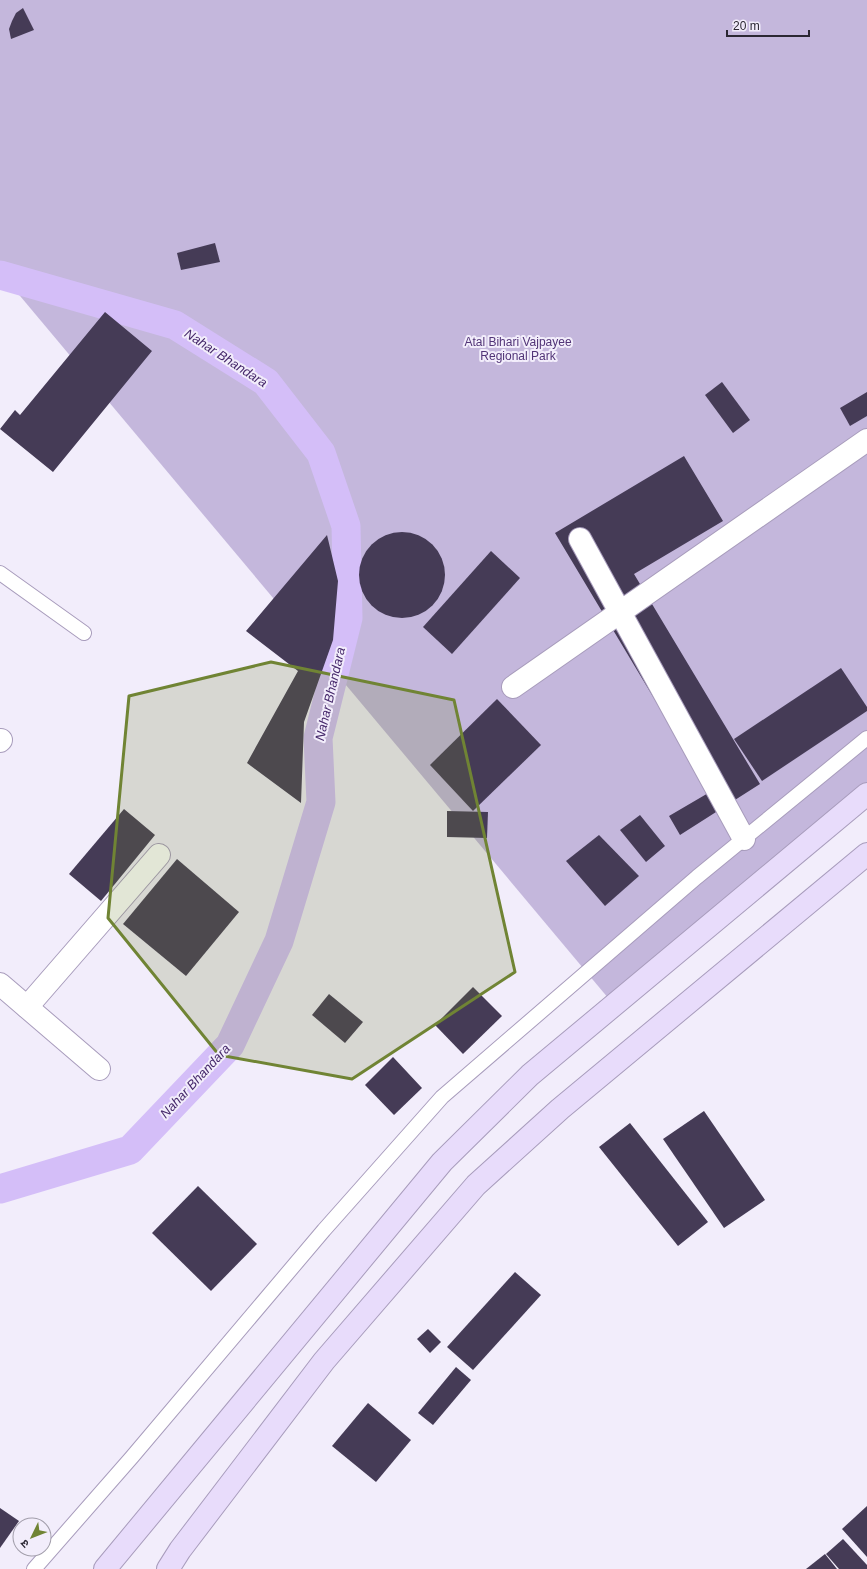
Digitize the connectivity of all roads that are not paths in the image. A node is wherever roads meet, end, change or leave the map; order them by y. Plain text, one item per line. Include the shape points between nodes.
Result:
1 (867, 440) edge
2 (580, 539) dead end
3 (0, 573) edge
4 (620, 612) junction
5 (84, 633) dead end
6 (513, 687) dead end
7 (867, 738) edge
8 (867, 794) edge
9 (744, 839) junction
10 (867, 854) edge
11 (159, 856) dead end
12 (0, 984) edge
13 (27, 1007) junction
14 (99, 1069) dead end
15 (183, 1559) edge
16 (34, 1569) edge
17 (105, 1569) edge
18 (168, 1569) edge

1 - 4 street
2 - 4 street
3 - 5 lane
4 - 6 street
4 - 9 street
7 - 9 lane
8 - 17 street via 530,1075 442,1162
9 - 16 lane via 442,1097 324,1230
10 - 15 street via 560,1109 476,1185 324,1361
11 - 13 street
12 - 13 street
13 - 14 street
15 - 18 street

